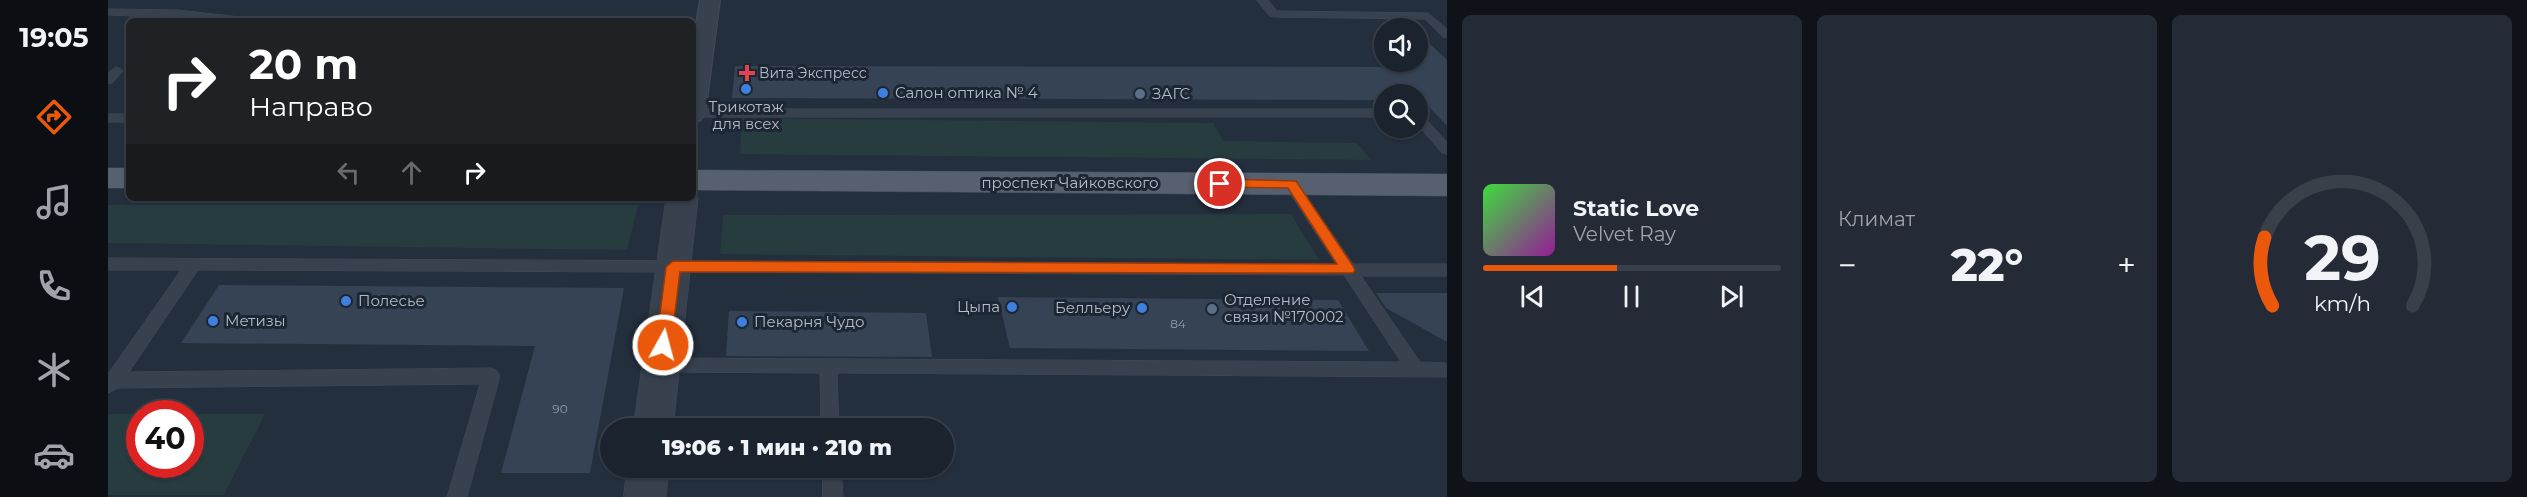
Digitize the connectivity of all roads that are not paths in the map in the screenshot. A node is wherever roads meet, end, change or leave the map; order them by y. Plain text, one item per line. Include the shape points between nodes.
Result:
1 (710, 0) edge
2 (1262, 0) edge
3 (108, 12) edge
4 (172, 17) edge
5 (191, 18) edge
6 (699, 29) edge
7 (1447, 35) edge
8 (696, 72) edge
9 (1374, 113) edge
10 (696, 114) edge
11 (108, 118) edge
12 (126, 118) edge
13 (1428, 129) edge
14 (1447, 150) edge
15 (108, 178) edge
16 (126, 178) edge
17 (696, 180) edge
18 (1291, 184) junction
19 (1447, 185) edge
20 (682, 201) edge
21 (108, 264) edge
22 (194, 264) junction
23 (673, 267) junction
24 (1348, 270) junction
25 (1447, 270) edge
26 (661, 365) junction
27 (828, 366) junction
28 (1414, 369) junction
29 (1447, 370) edge
30 (111, 382) edge
31 (654, 418) edge
32 (830, 418) edge
33 (647, 478) edge
34 (832, 478) edge
35 (457, 497) edge
36 (645, 497) edge
37 (833, 497) edge

1 - 6 street
2 - 7 lane via 1274,14 1428,16
3 - 4 lane
4 - 5 lane
6 - 8 street
9 - 10 lane
11 - 12 lane
13 - 14 lane
15 - 16 main road
17 - 18 main road, проспект Чайковского
18 - 19 main road, проспект Чайковского
18 - 24 lane
20 - 23 street
21 - 22 lane
22 - 23 lane
22 - 30 lane
23 - 24 lane
23 - 26 street
24 - 25 lane
24 - 28 lane
26 - 27 lane
26 - 31 street
27 - 28 lane
27 - 32 lane
28 - 29 lane
30 - 35 lane via 491,376
33 - 36 street
34 - 37 lane

